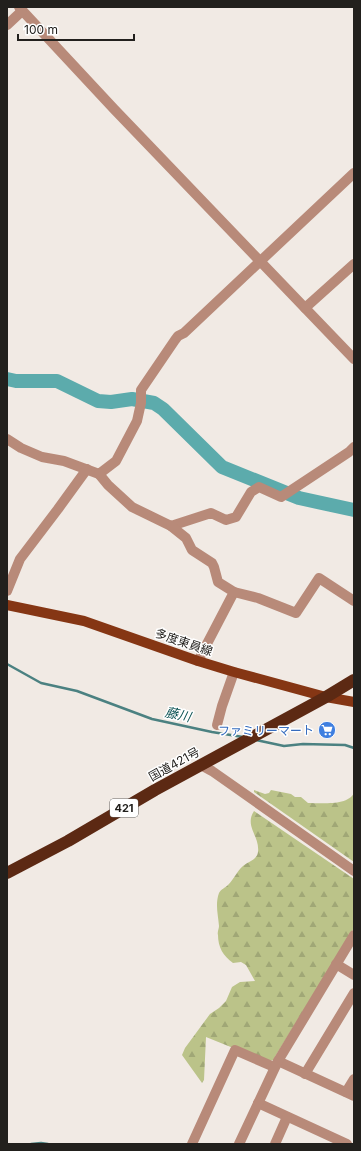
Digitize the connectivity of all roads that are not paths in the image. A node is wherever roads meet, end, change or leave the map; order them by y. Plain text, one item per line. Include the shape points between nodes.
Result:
1 (20, 9) edge
2 (7, 25) edge
3 (354, 173) edge
4 (260, 261) junction
5 (354, 264) edge
6 (305, 308) junction
7 (354, 358) edge
8 (7, 439) edge
9 (354, 447) edge
10 (87, 469) junction
11 (99, 474) junction
12 (171, 526) junction
13 (7, 591) edge
14 (234, 592) junction
15 (354, 601) edge
16 (7, 606) edge
17 (198, 661) junction
18 (234, 672) junction
19 (354, 680) edge
20 (326, 697) junction
21 (354, 702) edge
22 (217, 725) dead end
23 (201, 765) junction
24 (354, 871) edge
25 (7, 873) edge
26 (354, 935) edge
27 (336, 964) junction
28 (354, 975) edge
29 (354, 993) edge
30 (276, 1064) junction
31 (305, 1074) junction
32 (354, 1079) edge
33 (350, 1094) edge
34 (258, 1103) junction
35 (287, 1117) junction
36 (192, 1144) edge
37 (239, 1144) edge
38 (275, 1144) edge
39 (347, 1144) edge

1 - 2 street
1 - 4 street
3 - 4 street
4 - 6 street
4 - 11 street via 178,336 141,390 137,421 116,461
5 - 6 street
6 - 7 street
8 - 10 street via 42,457
9 - 12 street via 281,497 259,488 251,492 236,517 226,520 211,513
10 - 11 street
10 - 13 street via 20,559
11 - 12 street via 132,507
12 - 14 street via 186,538 192,550 212,563 218,582
14 - 15 street via 258,598 296,614 319,578
14 - 17 street
16 - 17 main road, 多度東員線 via 84,621
17 - 18 main road, 多度東員線
18 - 20 main road, 多度東員線
18 - 22 street
19 - 20 highway, 国道421号 / 421
20 - 21 main road, 多度東員線
20 - 23 highway, 国道421号 / 421
23 - 24 street
23 - 25 highway, 国道421号 / 421
26 - 27 street
27 - 28 street
27 - 30 street
29 - 31 street
30 - 31 street
30 - 34 street
30 - 36 street via 235,1050
31 - 33 street
32 - 33 street
34 - 35 street
34 - 37 street
35 - 38 street
35 - 39 street

